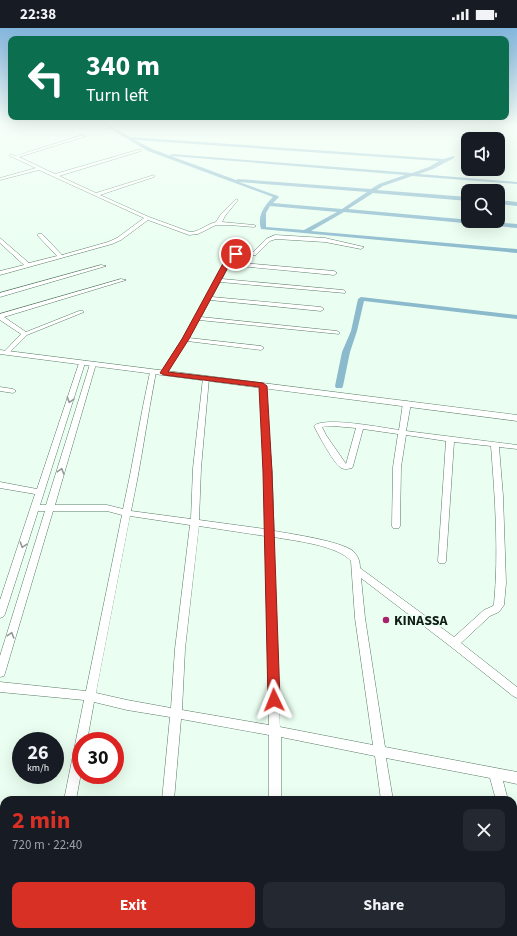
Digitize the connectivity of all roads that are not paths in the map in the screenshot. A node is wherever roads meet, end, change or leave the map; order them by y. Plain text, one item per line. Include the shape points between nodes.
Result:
1 (36, 166) edge
2 (85, 166) edge
3 (40, 168) junction
4 (56, 175) junction
5 (152, 176) dead end
6 (0, 179) edge
7 (97, 194) junction
8 (236, 200) dead end
9 (147, 218) junction
10 (218, 224) junction
11 (254, 226) dead end
12 (40, 235) dead end
13 (0, 240) edge
14 (361, 248) dead end
15 (60, 256) junction
16 (227, 263) junction
17 (28, 265) junction
18 (103, 266) dead end
19 (0, 273) edge
20 (334, 273) dead end
21 (122, 280) dead end
22 (218, 280) junction
23 (343, 292) dead end
24 (0, 295) edge
25 (208, 298) junction
26 (321, 309) dead end
27 (81, 312) dead end
28 (0, 316) edge
29 (197, 318) junction
30 (338, 333) dead end
31 (24, 334) junction
32 (185, 339) junction
33 (262, 348) dead end
34 (3, 353) edge
35 (82, 363) junction
36 (93, 364) junction
37 (153, 372) junction
38 (164, 373) junction
39 (206, 378) junction
40 (263, 386) junction
41 (0, 389) edge
42 (13, 391) dead end
43 (407, 403) junction
44 (517, 418) edge
45 (360, 427) junction
46 (403, 432) junction
47 (450, 439) junction
48 (495, 445) junction
49 (517, 447) edge
50 (0, 485) edge
51 (40, 492) junction
52 (35, 508) junction
53 (50, 508) junction
54 (127, 513) junction
55 (195, 522) junction
56 (396, 526) dead end
57 (269, 533) junction
58 (442, 561) dead end
59 (356, 570) junction
60 (0, 614) edge
61 (454, 643) junction
62 (0, 673) edge
63 (0, 687) edge
64 (517, 693) edge
65 (90, 696) junction
66 (176, 714) junction
67 (275, 731) junction
68 (83, 732) edge
69 (380, 752) junction
70 (495, 774) junction
71 (517, 778) edge
72 (73, 784) edge
73 (71, 796) edge
74 (168, 796) edge
75 (275, 796) edge
76 (386, 796) edge
77 (501, 796) edge

1 - 3 street
2 - 4 street
3 - 4 street
3 - 6 street
4 - 7 street
5 - 7 street
7 - 9 street
8 - 10 street
9 - 10 street via 192,234
9 - 15 street via 116,241
10 - 11 street
12 - 15 street
13 - 17 street
14 - 16 street via 325,240 275,238 268,240 254,254 232,255
15 - 17 street
16 - 20 street
16 - 22 street
17 - 19 street
18 - 24 street
21 - 28 street
22 - 23 street
22 - 25 street
25 - 26 street
25 - 29 street
27 - 31 street
28 - 31 street
29 - 30 street
29 - 32 street
31 - 34 street
32 - 33 street
32 - 38 street
34 - 35 main road
35 - 36 main road
35 -> 51 street
36 - 37 main road
53 -> 36 street
37 - 38 main road
37 - 54 street
38 - 39 main road
39 - 40 main road
39 - 55 street via 197,468
40 - 43 main road
40 - 57 street
41 - 42 street
43 - 44 main road
43 - 46 street
45 - 45 street via 350,466 346,467 342,465 318,426 322,424
45 - 46 street
46 - 47 street
46 - 56 street via 397,467
47 - 48 street
47 - 58 street
48 - 49 street
48 - 61 street via 499,496 500,604 496,609 487,612
50 - 51 street
51 - 52 street
52 - 53 street
52 -> 60 street
53 - 54 street via 107,508
62 -> 53 street
54 - 55 street
54 - 65 street
55 - 57 street
55 - 66 street via 180,649
57 - 59 street via 337,547 349,553 355,560
57 - 67 street
59 - 61 street
59 - 69 street via 360,618
61 - 64 street
63 - 65 street
65 - 66 street
65 - 68 street
66 - 67 street
66 - 74 street
67 - 69 street
67 - 75 street
69 - 70 street
69 - 76 street
70 - 71 street
70 - 77 street
72 - 73 street

